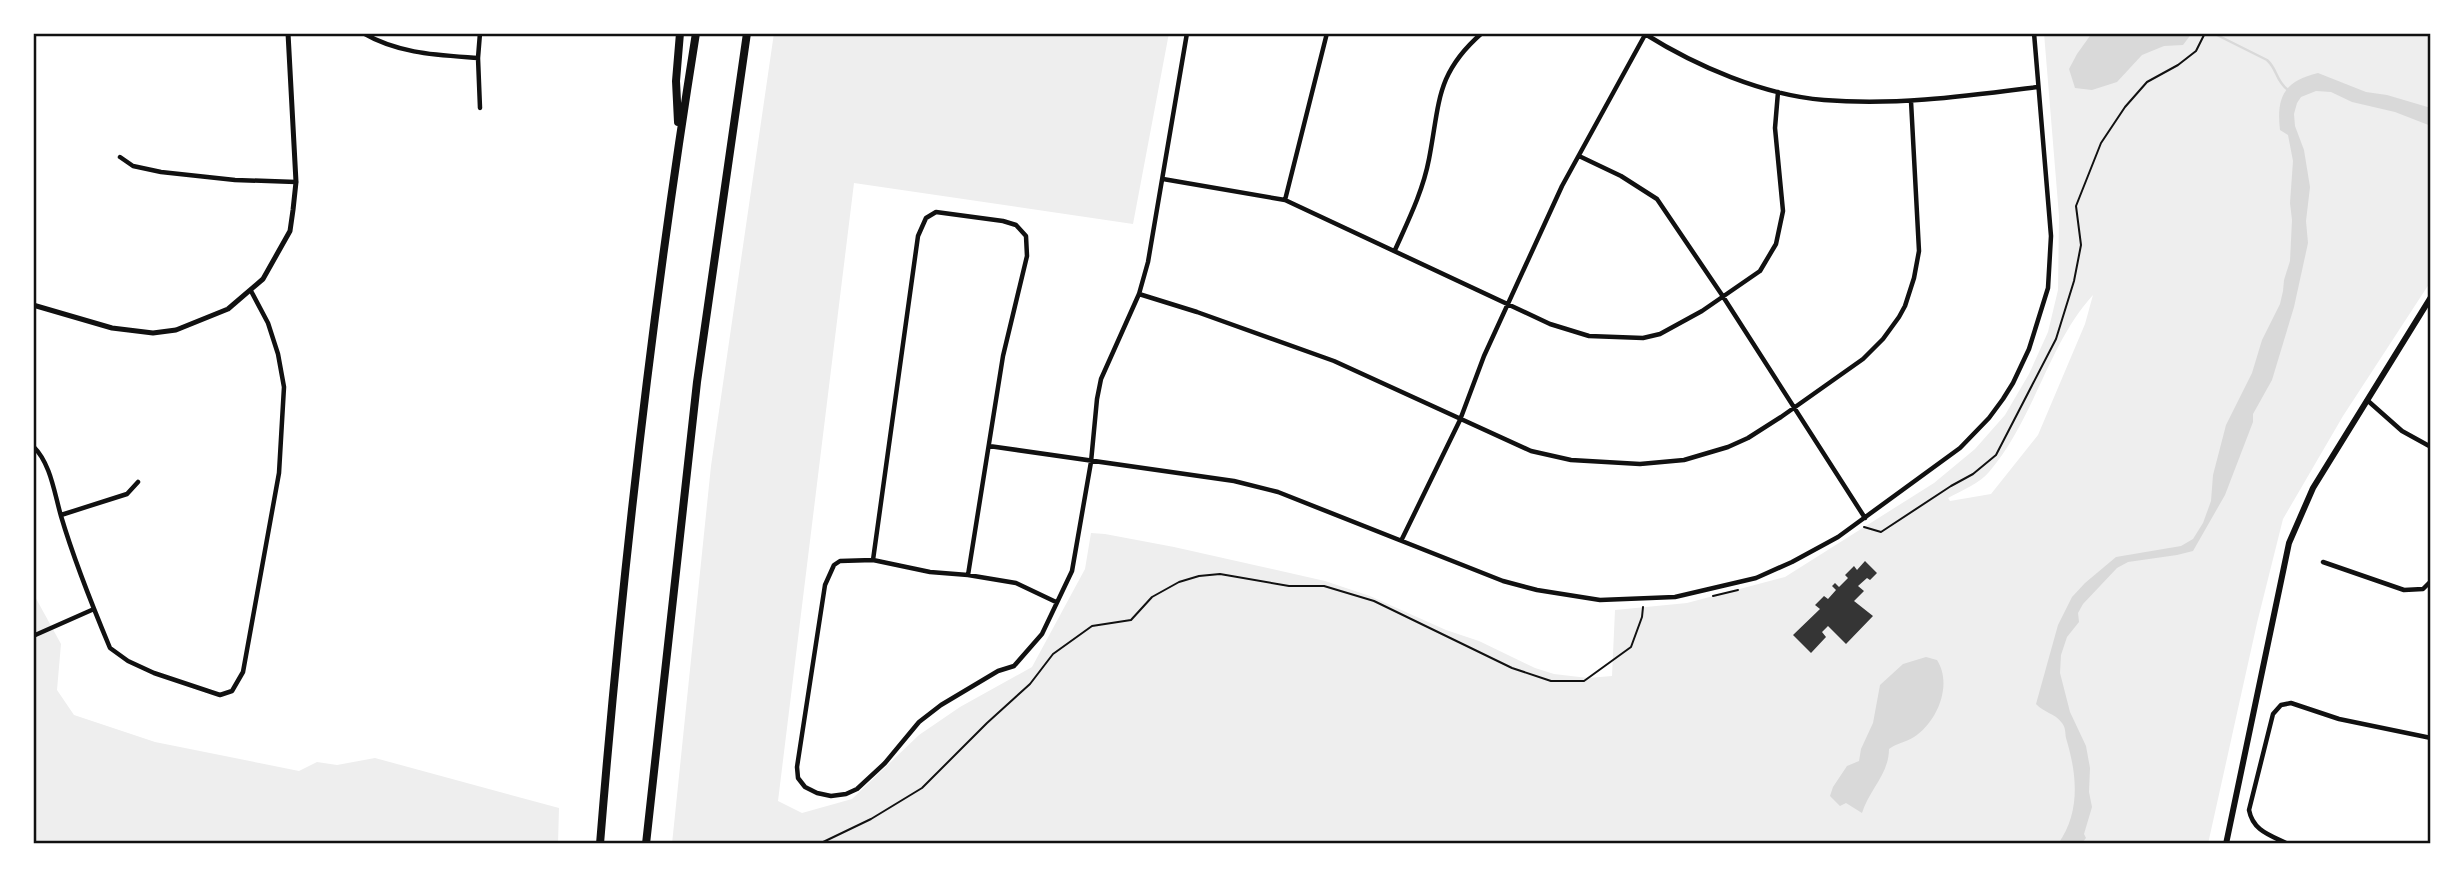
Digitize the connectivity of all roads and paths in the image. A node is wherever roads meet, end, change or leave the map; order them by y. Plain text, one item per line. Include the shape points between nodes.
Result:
1 (288, 33) edge
2 (363, 33) edge
3 (480, 33) edge
4 (680, 33) edge
5 (696, 33) edge
6 (747, 33) edge
7 (1187, 33) edge
8 (1327, 33) edge
9 (1482, 33) edge
10 (2034, 33) edge
11 (2205, 33) edge
12 (1645, 34) edge
13 (478, 58) junction
14 (2038, 87) junction
15 (1778, 92) junction
16 (1911, 101) junction
17 (480, 108) dead end
18 (679, 139) junction
19 (1579, 156) junction
20 (120, 157) dead end
21 (1163, 179) junction
22 (296, 182) junction
23 (1284, 201) junction
24 (1395, 250) junction
25 (251, 290) junction
26 (1139, 294) junction
27 (1722, 295) junction
28 (2431, 297) edge
29 (1508, 304) junction
30 (33, 305) edge
31 (2366, 400) junction
32 (1793, 408) junction
33 (1460, 420) junction
34 (33, 446) edge
35 (989, 446) junction
36 (2431, 447) edge
37 (1091, 462) junction
38 (138, 482) dead end
39 (61, 515) junction
40 (1865, 518) junction
41 (1865, 526) dead end
42 (1402, 539) junction
43 (873, 560) junction
44 (2323, 562) dead end
45 (968, 575) junction
46 (2431, 581) edge
47 (1056, 603) junction
48 (1643, 606) dead end
49 (94, 609) junction
50 (33, 636) edge
51 (2431, 738) edge
52 (600, 844) edge
53 (646, 844) edge
54 (819, 844) edge
55 (2226, 844) edge
56 (2288, 844) edge

1 - 22 street
2 - 13 street via 412,52
3 - 13 street
4 - 18 highway via 676,81
5 - 18 highway
6 - 53 highway via 697,382
7 - 21 street
8 - 23 street
9 - 24 street via 1451,67 1439,94 1423,183
10 - 14 street
11 - 41 path via 2196,51 2147,82 2101,143 2076,206 2081,245 2056,339 1996,455 1881,533
12 - 15 street via 1679,55
12 - 19 street
13 - 17 street
14 - 16 street
14 - 40 street via 2050,257 2048,288 2029,349 2013,383 1975,433
15 - 16 street via 1822,100
15 - 27 street via 1775,128 1783,211 1776,244 1759,271
16 - 32 street via 1919,251 1905,306 1863,359
18 - 52 highway via 613,682
19 - 27 street via 1657,199
19 - 29 street
20 - 22 street via 133,166 161,172
21 - 23 street
21 - 26 street
22 - 25 street via 290,230 274,263
23 - 24 street
24 - 29 street
25 - 30 street via 228,309 153,334 112,328
25 - 49 street via 268,323 284,387 279,473 238,684 220,695 128,661 110,648
26 - 33 street via 1313,353
26 - 37 street via 1101,379
27 - 29 street via 1678,325 1643,338 1589,336
27 - 32 street
28 - 31 main road
29 - 33 street
31 - 36 street via 2402,431
31 - 55 main road via 2313,488 2289,543
32 - 33 street via 1728,447 1684,460 1640,464 1558,457
32 - 40 street
33 - 42 street
34 - 39 street via 54,486
35 - 37 street
35 - 43 street via 1003,356 1027,256 1026,236 1016,225 1003,221 936,212 926,218 918,236
35 - 45 street
37 - 42 street via 1255,485
37 - 47 street via 1072,571
38 - 39 street via 127,494
39 - 49 street
40 - 42 street via 1776,570 1675,597 1601,600 1536,590
43 - 45 street
43 - 47 street via 840,561 825,584 797,767 798,778 817,793 831,796 857,789 919,722 998,671 1014,666 1042,634
44 - 46 street via 2404,590 2423,589
45 - 47 street via 1016,583
48 - 54 path via 1630,647 1584,681 1551,681 1512,668 1374,601 1324,586 1289,586 1220,574 1199,576 1152,597 1131,620 1092,626 1053,654 1030,684 922,788
49 - 50 street
51 - 56 street via 2339,719 2291,703 2281,705 2273,713 2249,810 2259,829

